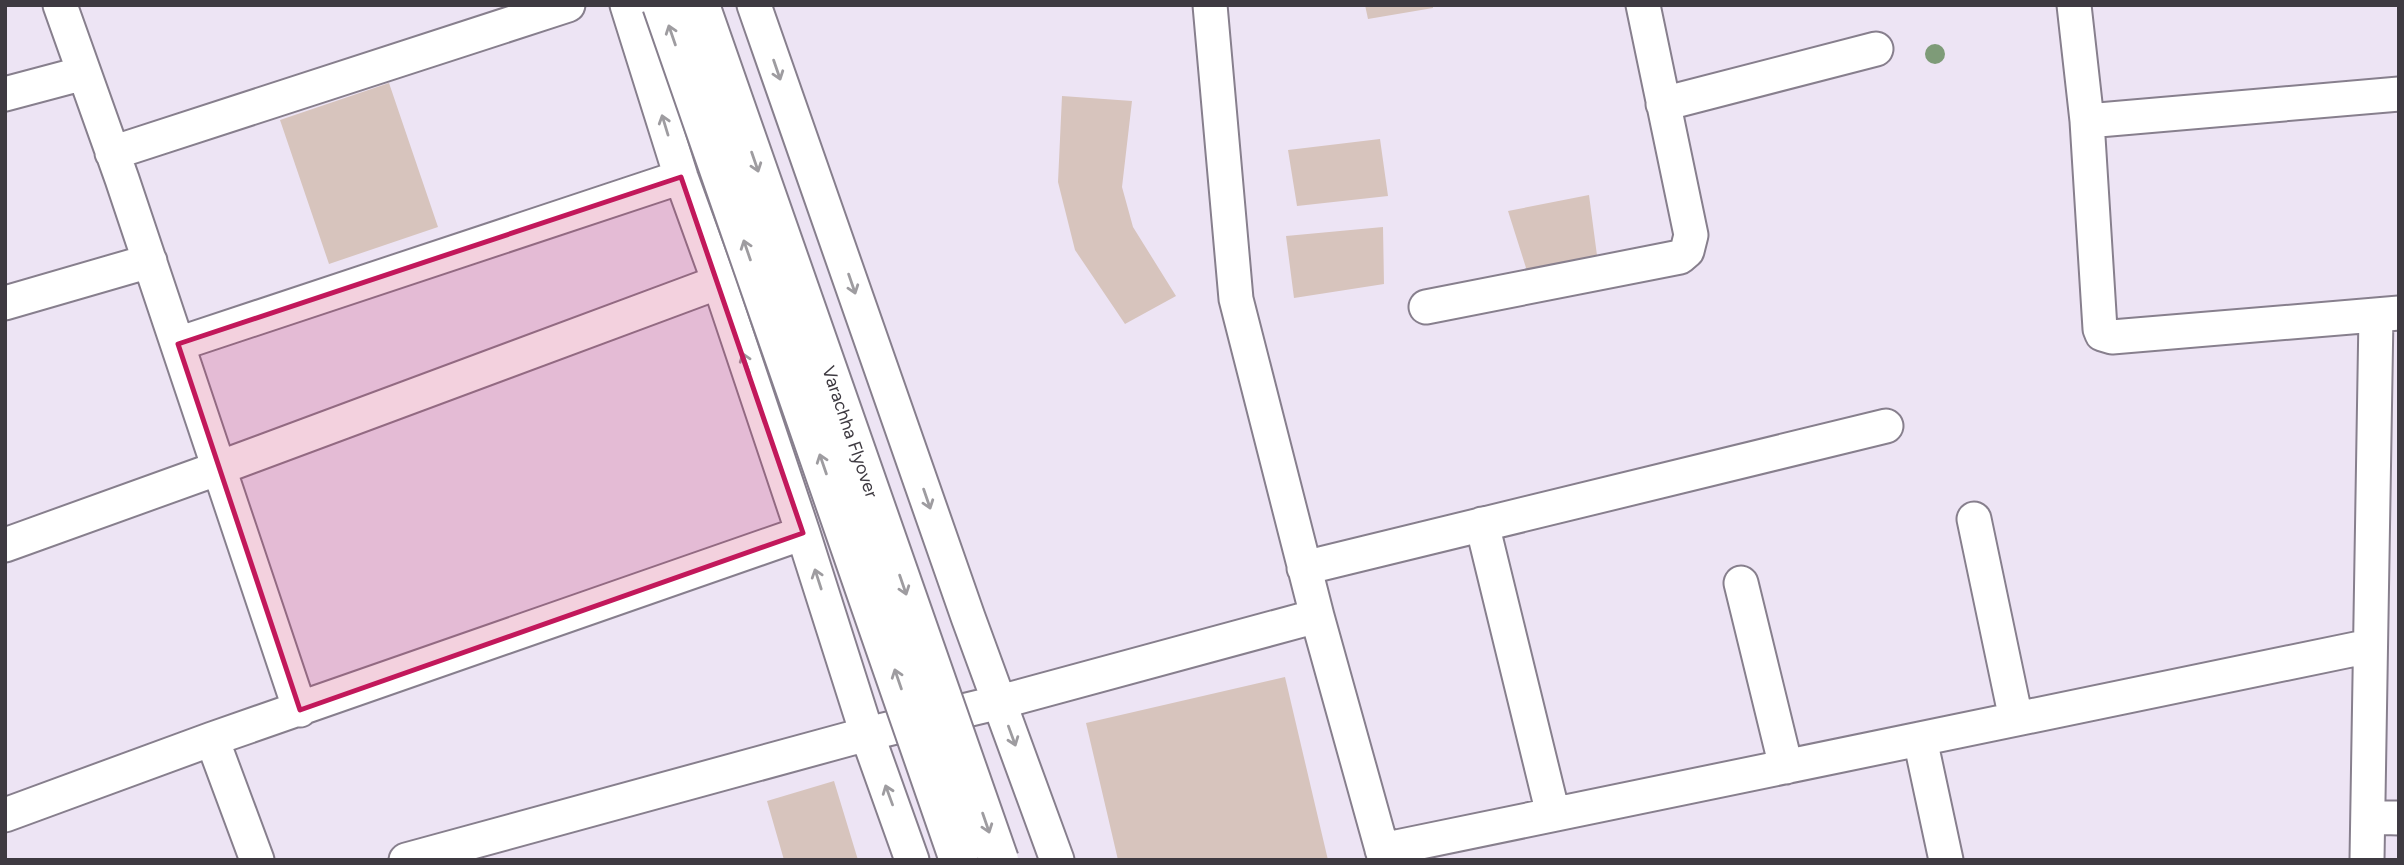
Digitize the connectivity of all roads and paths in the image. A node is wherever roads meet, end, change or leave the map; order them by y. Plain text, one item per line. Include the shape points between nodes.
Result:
1 (60, 5) edge
2 (568, 5) edge
3 (628, 5) edge
4 (662, 5) edge
5 (700, 5) edge
6 (754, 5) edge
7 (1210, 5) edge
8 (1643, 5) edge
9 (2074, 5) edge
10 (1876, 49) dead end
11 (84, 73) junction
12 (5, 94) edge
13 (2399, 94) edge
14 (1664, 104) junction
15 (2087, 121) junction
16 (112, 153) junction
17 (681, 177) junction
18 (150, 261) junction
19 (719, 282) junction
20 (5, 303) edge
21 (1426, 307) dead end
22 (2388, 314) edge
23 (177, 344) junction
24 (1886, 426) dead end
25 (219, 468) junction
26 (1974, 519) dead end
27 (1482, 524) junction
28 (803, 533) junction
29 (5, 545) edge
30 (1304, 568) junction
31 (1741, 583) dead end
32 (1317, 616) junction
33 (2380, 627) edge
34 (1000, 702) junction
35 (300, 710) junction
36 (2016, 719) junction
37 (867, 734) junction
38 (212, 739) junction
39 (1920, 739) junction
40 (1786, 767) junction
41 (1553, 814) junction
42 (5, 815) edge
43 (2384, 817) edge
44 (1383, 855) edge
45 (257, 860) edge
46 (406, 860) edge
47 (912, 860) edge
48 (959, 860) edge
49 (999, 860) edge
50 (1057, 860) edge
51 (1946, 860) edge
52 (2367, 860) edge

1 - 11 street
2 - 16 street
17 -> 3 street
48 -> 4 main road, Varachha Flyover, bridge
5 -> 49 main road, Varachha Flyover, bridge
6 -> 34 street
7 - 30 street via 1236,299
8 - 14 street
9 - 15 street
10 - 14 street
11 - 12 street
11 - 16 street
13 - 15 street
14 - 21 street via 1691,235 1687,251 1680,257
15 - 22 street via 2100,329 2107,337
16 - 18 street
17 - 19 street
17 - 23 street
18 - 20 street
18 - 23 street
19 - 25 street
28 -> 19 street
22 - 33 street
23 - 25 street
24 - 27 street
25 - 29 street
25 - 35 street
26 - 36 street
27 - 30 street
27 - 41 street
28 - 35 street
37 -> 28 street
30 - 32 street
31 - 40 street
32 - 34 street
32 - 44 street
33 - 36 street
33 - 43 street
34 - 37 street
34 -> 50 street
35 - 38 street
36 - 39 street
37 - 46 street
47 -> 37 street
38 - 42 street
38 - 45 street
39 - 40 street
39 - 51 street
40 - 41 street
41 - 44 street
43 - 52 street

